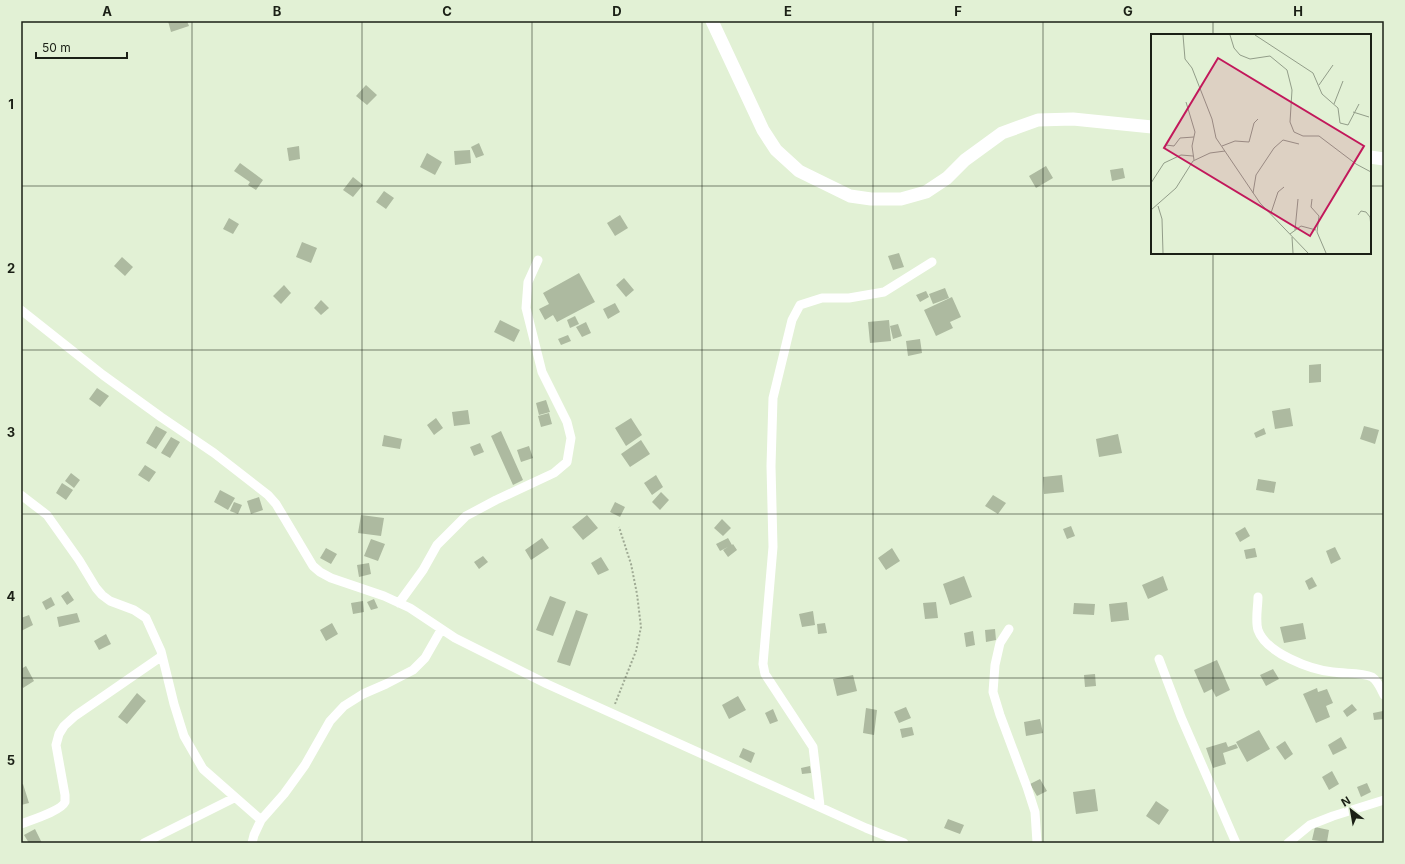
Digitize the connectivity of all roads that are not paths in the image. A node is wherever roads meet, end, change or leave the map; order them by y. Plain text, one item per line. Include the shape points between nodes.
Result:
1 (712, 21) edge
2 (1151, 127) edge
3 (1371, 157) edge
4 (1384, 159) edge
5 (538, 260) dead end
6 (932, 262) dead end
7 (21, 310) edge
8 (21, 495) edge
9 (1258, 597) dead end
10 (399, 603) junction
11 (1009, 629) dead end
12 (441, 630) junction
13 (162, 656) junction
14 (1159, 659) dead end
15 (1384, 695) edge
16 (234, 798) junction
17 (1384, 800) edge
18 (820, 806) junction
19 (261, 820) junction
20 (21, 824) edge
21 (144, 843) edge
22 (252, 843) edge
23 (904, 843) edge
24 (1037, 843) edge
25 (1236, 843) edge
26 (1288, 843) edge

1 - 2 main road via 763,130 776,150 799,171 850,196 902,199 926,192 1002,133 1038,120 1073,119
3 - 4 main road
5 - 10 street via 528,282 526,308 542,372 567,422 571,438 567,462 554,473 466,516 437,546
6 - 18 street via 884,292 849,298 822,298 800,305 792,320 773,398 770,466 773,547 763,664 765,674 813,747
7 - 10 street via 104,375 214,453 268,495 313,566 320,572
8 - 13 street via 46,515 102,595 146,618
9 - 15 street via 1258,630 1263,639 1286,657 1331,672 1373,678
10 - 12 street
11 - 24 street via 1000,643 993,692 1035,812
12 - 18 street via 547,684
12 - 19 street via 425,658 413,670 344,706 330,721 301,771
13 - 16 street via 184,736 204,769
13 - 20 street via 64,726 56,745 65,801 54,810
14 - 25 street
16 - 19 street
16 - 21 street
17 - 26 street via 1310,825
18 - 23 street
19 - 22 street

